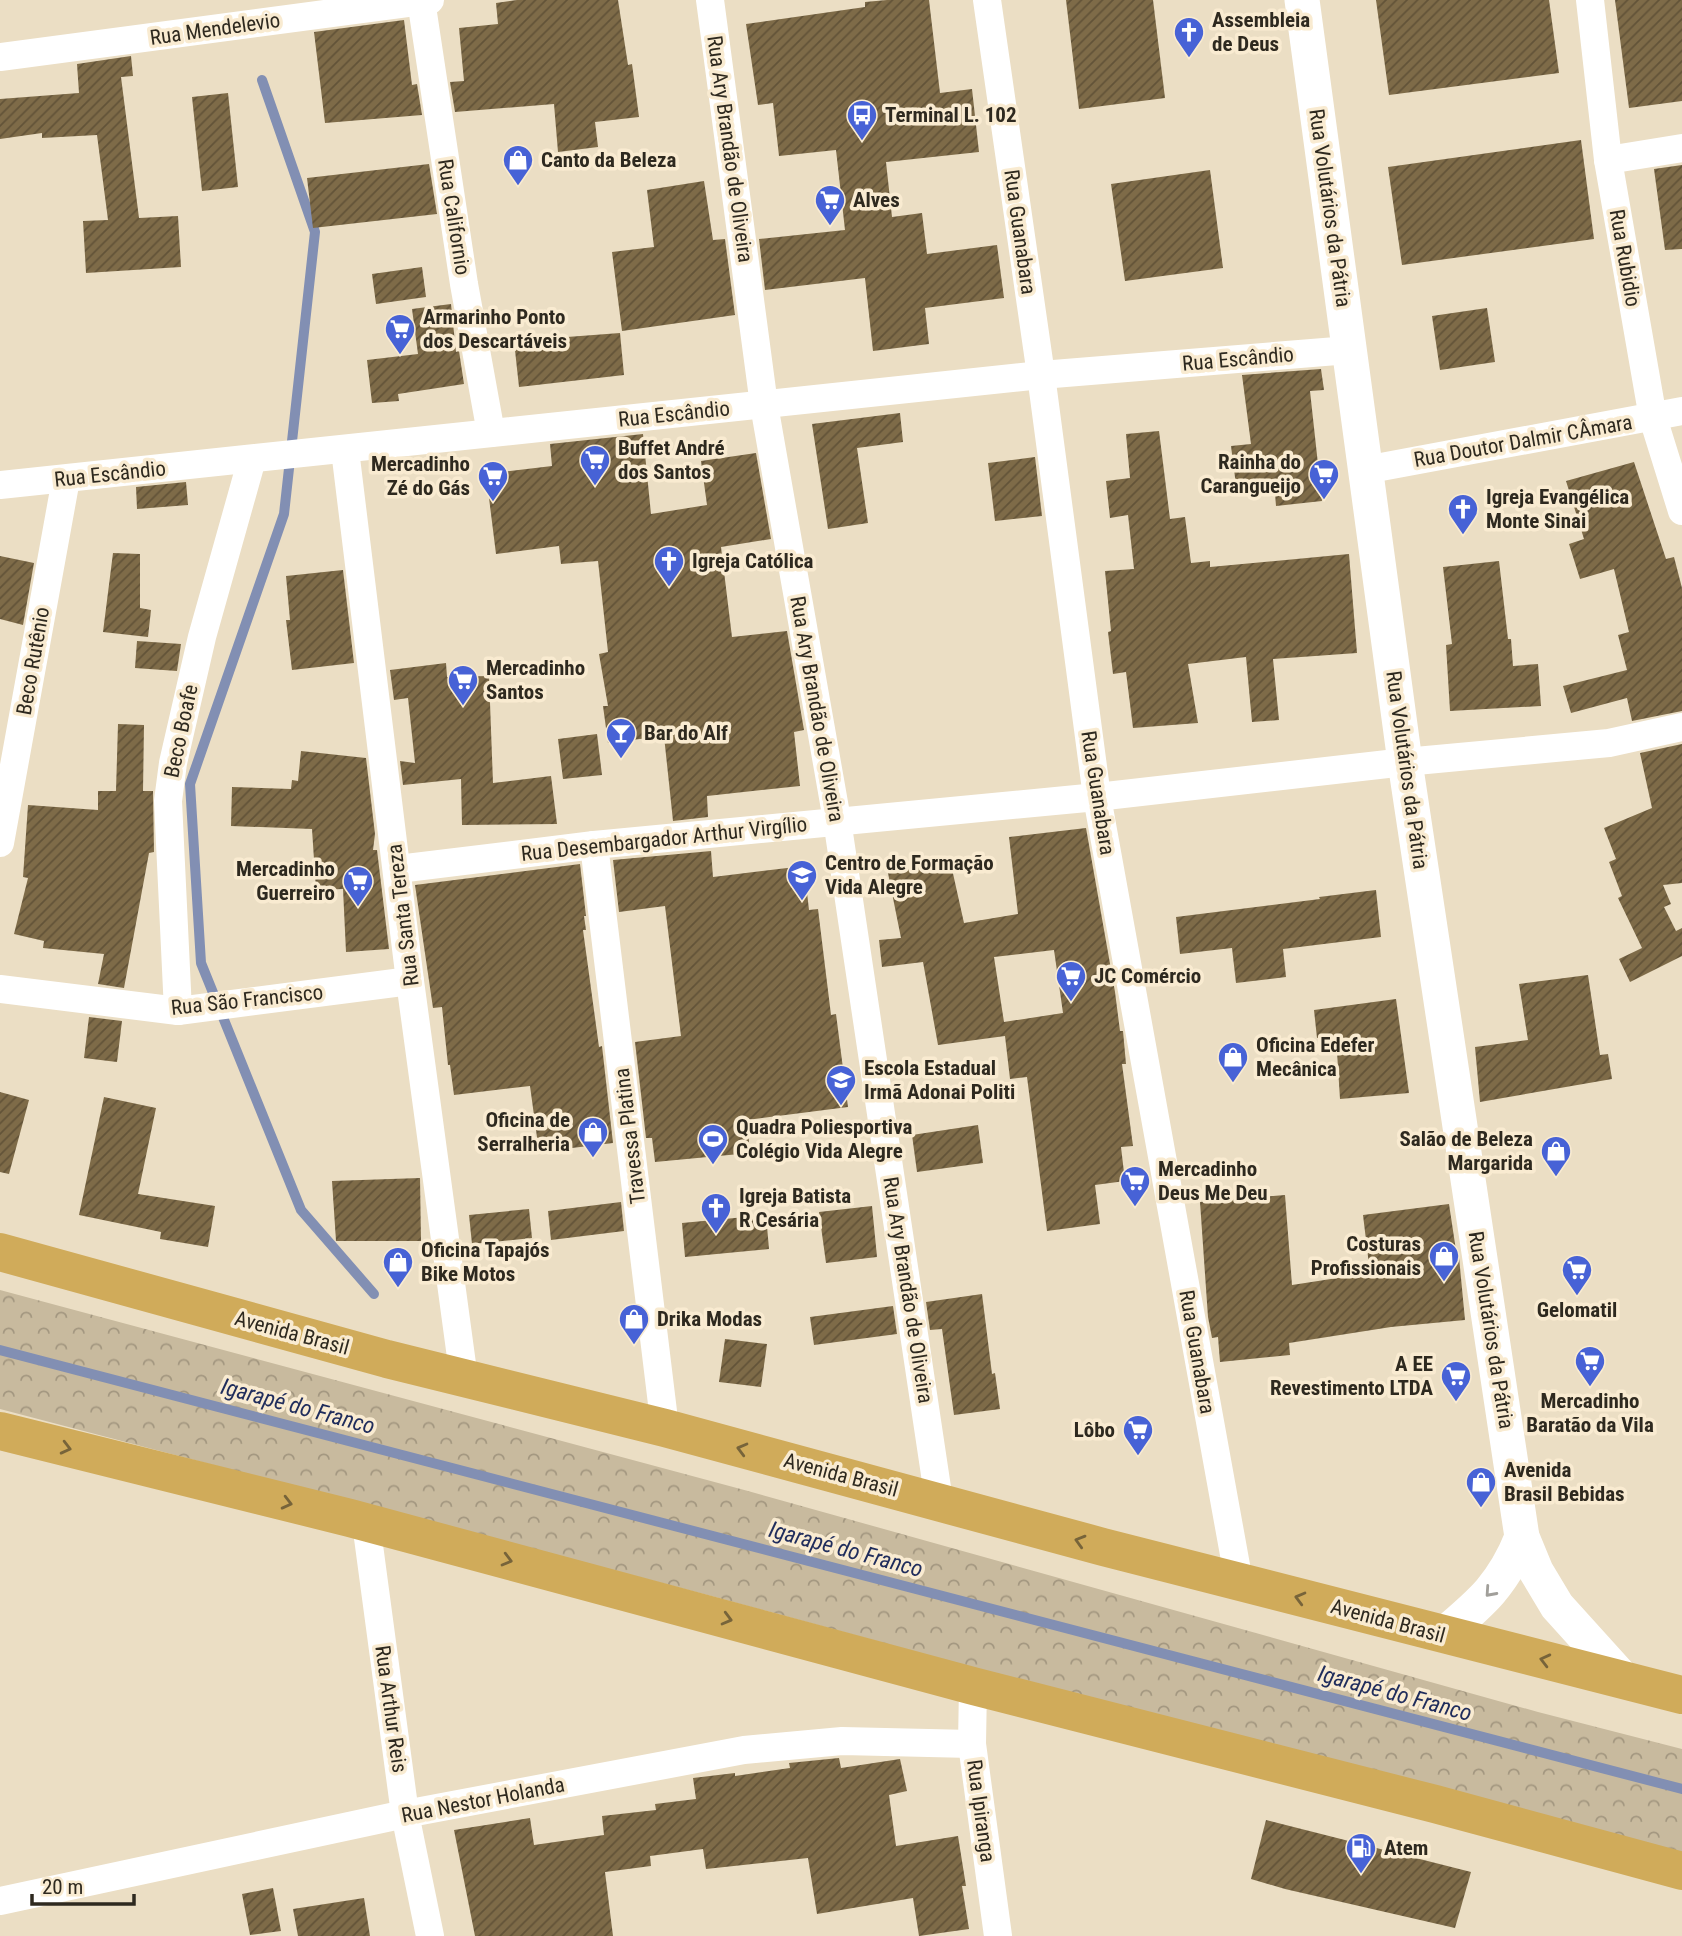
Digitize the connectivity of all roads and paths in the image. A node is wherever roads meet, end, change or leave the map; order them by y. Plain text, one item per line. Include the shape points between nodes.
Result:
1 (424, 0) edge
2 (710, 0) edge
3 (987, 0) edge
4 (1302, 0) edge
5 (1590, 0) edge
6 (0, 57) edge
7 (1682, 148) edge
8 (1608, 160) junction
9 (1349, 350) junction
10 (1041, 375) junction
11 (764, 405) junction
12 (1682, 411) edge
13 (1653, 418) junction
14 (491, 433) junction
15 (345, 450) junction
16 (252, 459) junction
17 (1364, 470) junction
18 (66, 479) junction
19 (0, 485) edge
20 (1682, 511) edge
21 (1682, 727) edge
22 (1405, 762) junction
23 (1097, 797) junction
24 (837, 820) junction
25 (0, 843) edge
26 (594, 845) junction
27 (398, 869) junction
28 (410, 981) junction
29 (0, 989) edge
30 (178, 1011) junction
31 (0, 1252) edge
32 (464, 1379) junction
33 (665, 1428) junction
34 (0, 1431) edge
35 (939, 1501) junction
36 (366, 1523) junction
37 (1522, 1538) junction
38 (1239, 1582) junction
39 (1443, 1635) junction
40 (1623, 1679) junction
41 (973, 1685) junction
42 (1682, 1695) edge
43 (972, 1744) junction
44 (405, 1814) junction
45 (1682, 1871) edge
46 (0, 1900) edge
47 (430, 1936) edge
48 (998, 1936) edge

1 - 6 street, Rua Mendelevio
1 - 14 street, Rua Californio via 464,284
2 - 11 street, Rua Ary Brandão de Oliveira
3 - 10 street, Rua Guanabara
4 - 9 street, Rua Volutários da Pátria
5 - 8 street, Rua Rubidio
7 - 8 street
8 - 13 street, Rua Rubidio
9 - 10 street, Rua Escândio
9 - 17 street, Rua Volutários da Pátria
10 - 11 street, Rua Escândio
10 - 23 street, Rua Guanabara
11 - 14 street, Rua Escândio
11 - 24 street, Rua Ary Brandão de Oliveira
12 - 13 street, Rua Doutor Dalmir CÂmara
13 - 17 street, Rua Doutor Dalmir CÂmara
13 - 20 street, Rua Rubidio
14 - 15 street, Rua Escândio
15 - 16 street, Rua Escândio
15 - 27 street, Rua Santa Tereza
16 - 18 street, Rua Escândio
16 - 30 street, Beco Boafe via 202,637 173,763 168,801
17 - 22 street, Rua Volutários da Pátria
18 - 19 street, Rua Escândio
18 - 25 street, Beco Rutênio
21 - 22 street, Rua Desembargador Arthur Virgílio via 1609,743
22 - 23 street, Rua Desembargador Arthur Virgílio
22 - 37 street, Rua Volutários da Pátria
23 - 24 street, Rua Desembargador Arthur Virgílio
23 - 38 street, Rua Guanabara
24 - 26 street, Rua Desembargador Arthur Virgílio
24 - 35 street, Rua Ary Brandão de Oliveira
26 - 27 street, Rua Desembargador Arthur Virgílio
26 - 33 street, Travessa Platina
27 - 28 street, Rua Santa Tereza
28 - 30 street, Rua São Francisco
28 - 32 street, Rua Santa Tereza
29 - 30 street, Rua São Francisco
31 - 32 highway, Avenida Brasil
32 - 33 highway, Avenida Brasil
35 -> 33 highway, Avenida Brasil
34 -> 36 highway
38 -> 35 highway, Avenida Brasil
36 -> 41 highway
36 - 44 street, Rua Arthur Reis
37 -> 39 street via 1494,1589
37 - 40 street, Rua Volutários da Pátria via 1557,1606
39 -> 38 highway, Avenida Brasil
40 -> 39 highway, Avenida Brasil
40 - 42 highway, Avenida Brasil
41 - 43 street, Rua Ipiranga
41 - 45 highway
43 - 44 street, Rua Nestor Holanda via 842,1741 744,1750
43 - 48 street, Rua Ipiranga
44 - 46 street, Rua Nestor Holanda
44 - 47 street, Rua Arthur Reis

